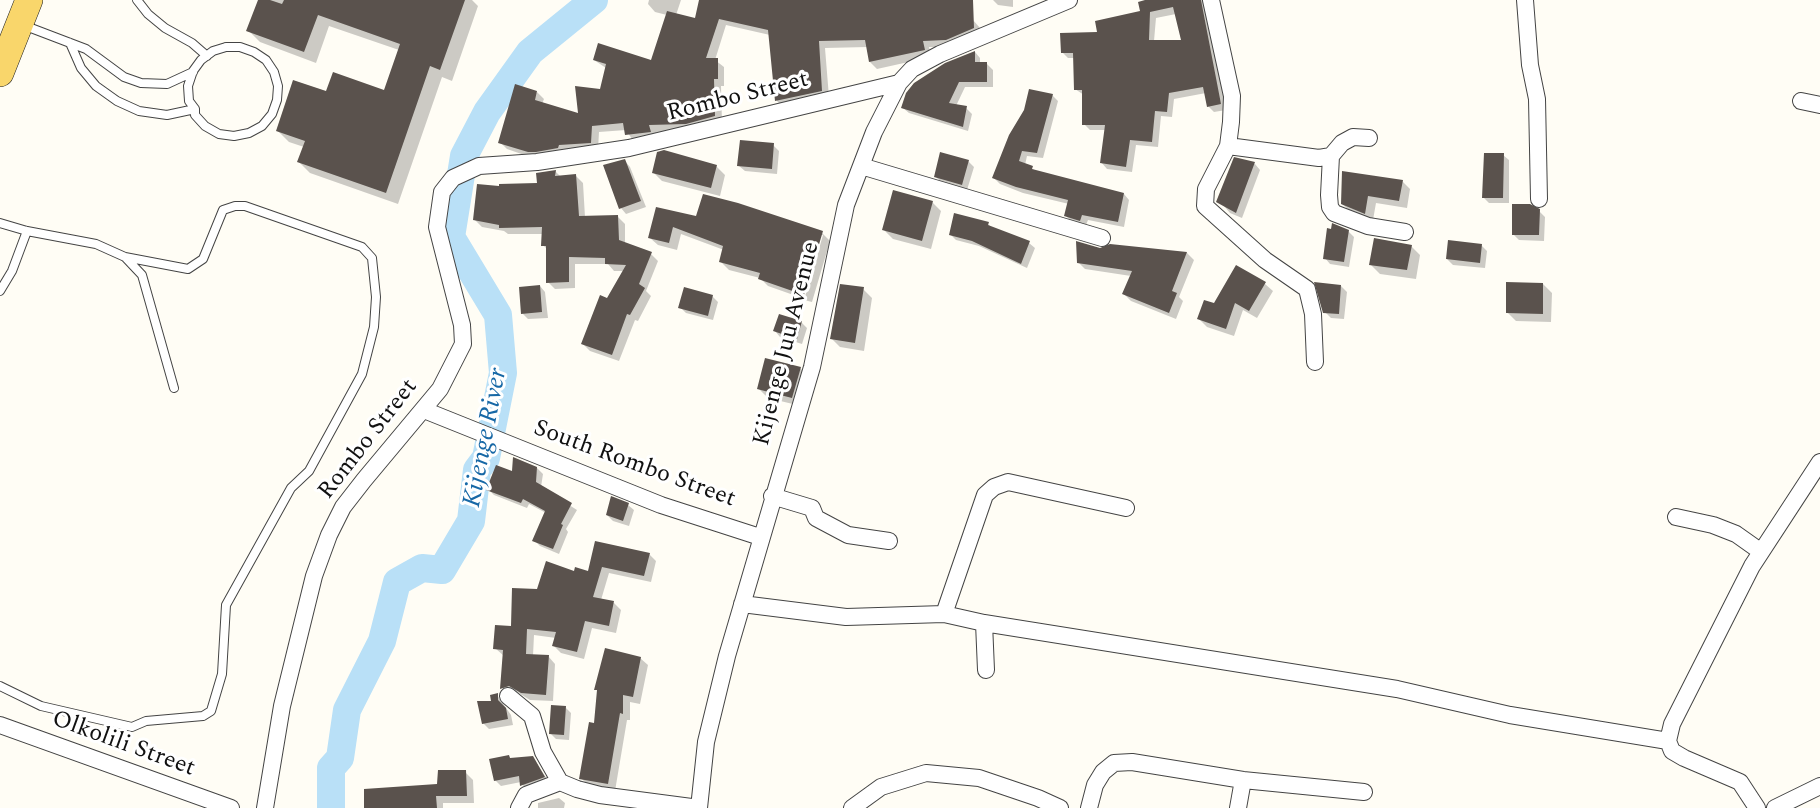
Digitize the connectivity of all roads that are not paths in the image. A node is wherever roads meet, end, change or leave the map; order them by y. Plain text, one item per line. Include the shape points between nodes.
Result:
1 (137, 0) edge
2 (1069, 0) edge
3 (1211, 0) edge
4 (1525, 0) edge
5 (24, 12) edge
6 (70, 43) junction
7 (207, 56) junction
8 (193, 72) junction
9 (0, 73) edge
10 (900, 82) junction
11 (1801, 101) dead end
12 (1820, 105) edge
13 (195, 109) junction
14 (1369, 138) dead end
15 (1228, 146) junction
16 (1331, 156) junction
17 (861, 166) junction
18 (1539, 199) dead end
19 (0, 223) edge
20 (27, 231) junction
21 (1405, 232) dead end
22 (1102, 238) dead end
23 (125, 257) junction
24 (0, 291) edge
25 (1315, 362) dead end
26 (174, 388) dead end
27 (424, 410) junction
28 (1820, 462) edge
29 (772, 496) junction
30 (1126, 508) dead end
31 (1676, 518) dead end
32 (760, 537) junction
33 (889, 541) dead end
34 (1760, 551) junction
35 (742, 604) junction
36 (944, 614) junction
37 (984, 623) junction
38 (986, 670) dead end
39 (0, 686) edge
40 (507, 696) dead end
41 (0, 725) edge
42 (1668, 741) junction
43 (1243, 780) junction
44 (560, 782) junction
45 (1820, 786) edge
46 (1365, 792) dead end
47 (231, 808) edge
48 (265, 808) edge
49 (519, 808) edge
50 (699, 808) edge
51 (852, 808) edge
52 (1060, 808) edge
53 (1089, 808) edge
54 (1238, 808) edge
55 (1757, 808) edge
56 (1775, 808) edge

1 - 7 lane via 165,28
2 - 10 street, Kijenge Juu Avenue via 940,54 912,69
3 - 15 street via 1232,96
4 - 18 street via 1537,99
5 - 6 lane
5 - 9 main road
6 - 8 lane via 86,49 124,77 141,83 167,84
6 - 13 lane via 81,68 96,86 117,101 139,111 167,116
7 - 8 lane
7 - 13 lane via 226,47 254,52 274,72 278,100 262,126 234,136 205,126 195,115
8 - 13 lane via 188,86 189,101
10 - 17 street, Kijenge Juu Avenue
10 - 27 street, Rombo Street via 629,148 479,166 453,177 442,192 436,227 462,325 463,344 440,389
11 - 12 street
14 - 16 street via 1353,137
15 - 16 street via 1319,158
15 - 25 street via 1206,189 1205,206 1265,260 1307,289 1313,314
16 - 21 street via 1329,195 1335,213 1368,226
17 - 22 street
17 - 29 street, Kijenge Juu Avenue via 846,204 812,367
19 - 20 lane
20 - 23 lane via 96,244
20 - 24 lane via 12,272
23 - 26 lane via 146,284
23 - 39 lane via 188,269 203,259 223,210 235,206 245,206 362,247 372,258 376,297 374,327 362,374 309,471 291,488 229,599 222,674 211,711 203,716 146,721 132,727 41,706
27 - 32 street, South Rombo Street via 661,505
27 - 48 street, Rombo Street via 343,507 329,535 314,576 282,706
28 - 34 street
29 - 32 street, Kijenge Juu Avenue
29 - 33 street via 812,508 816,518 848,535
30 - 36 street via 1008,482 994,487 984,495
31 - 34 street via 1736,534
32 - 35 street, Kijenge Juu Avenue
34 - 42 street via 1672,724
35 - 36 street via 846,617
35 - 50 street, Kijenge Juu Avenue via 706,742
36 - 37 street
37 - 38 street
37 - 42 street via 1397,689 1510,716
40 - 44 street via 532,716 543,752
41 - 47 street, Olkolili Street
42 - 55 street via 1672,751 1684,758 1740,782
43 - 46 street
43 - 53 street via 1132,762 1114,764 1095,784
43 - 54 street
44 - 49 street via 526,795
44 - 50 street via 600,795
45 - 56 street
51 - 52 street via 881,787 926,773 979,778

